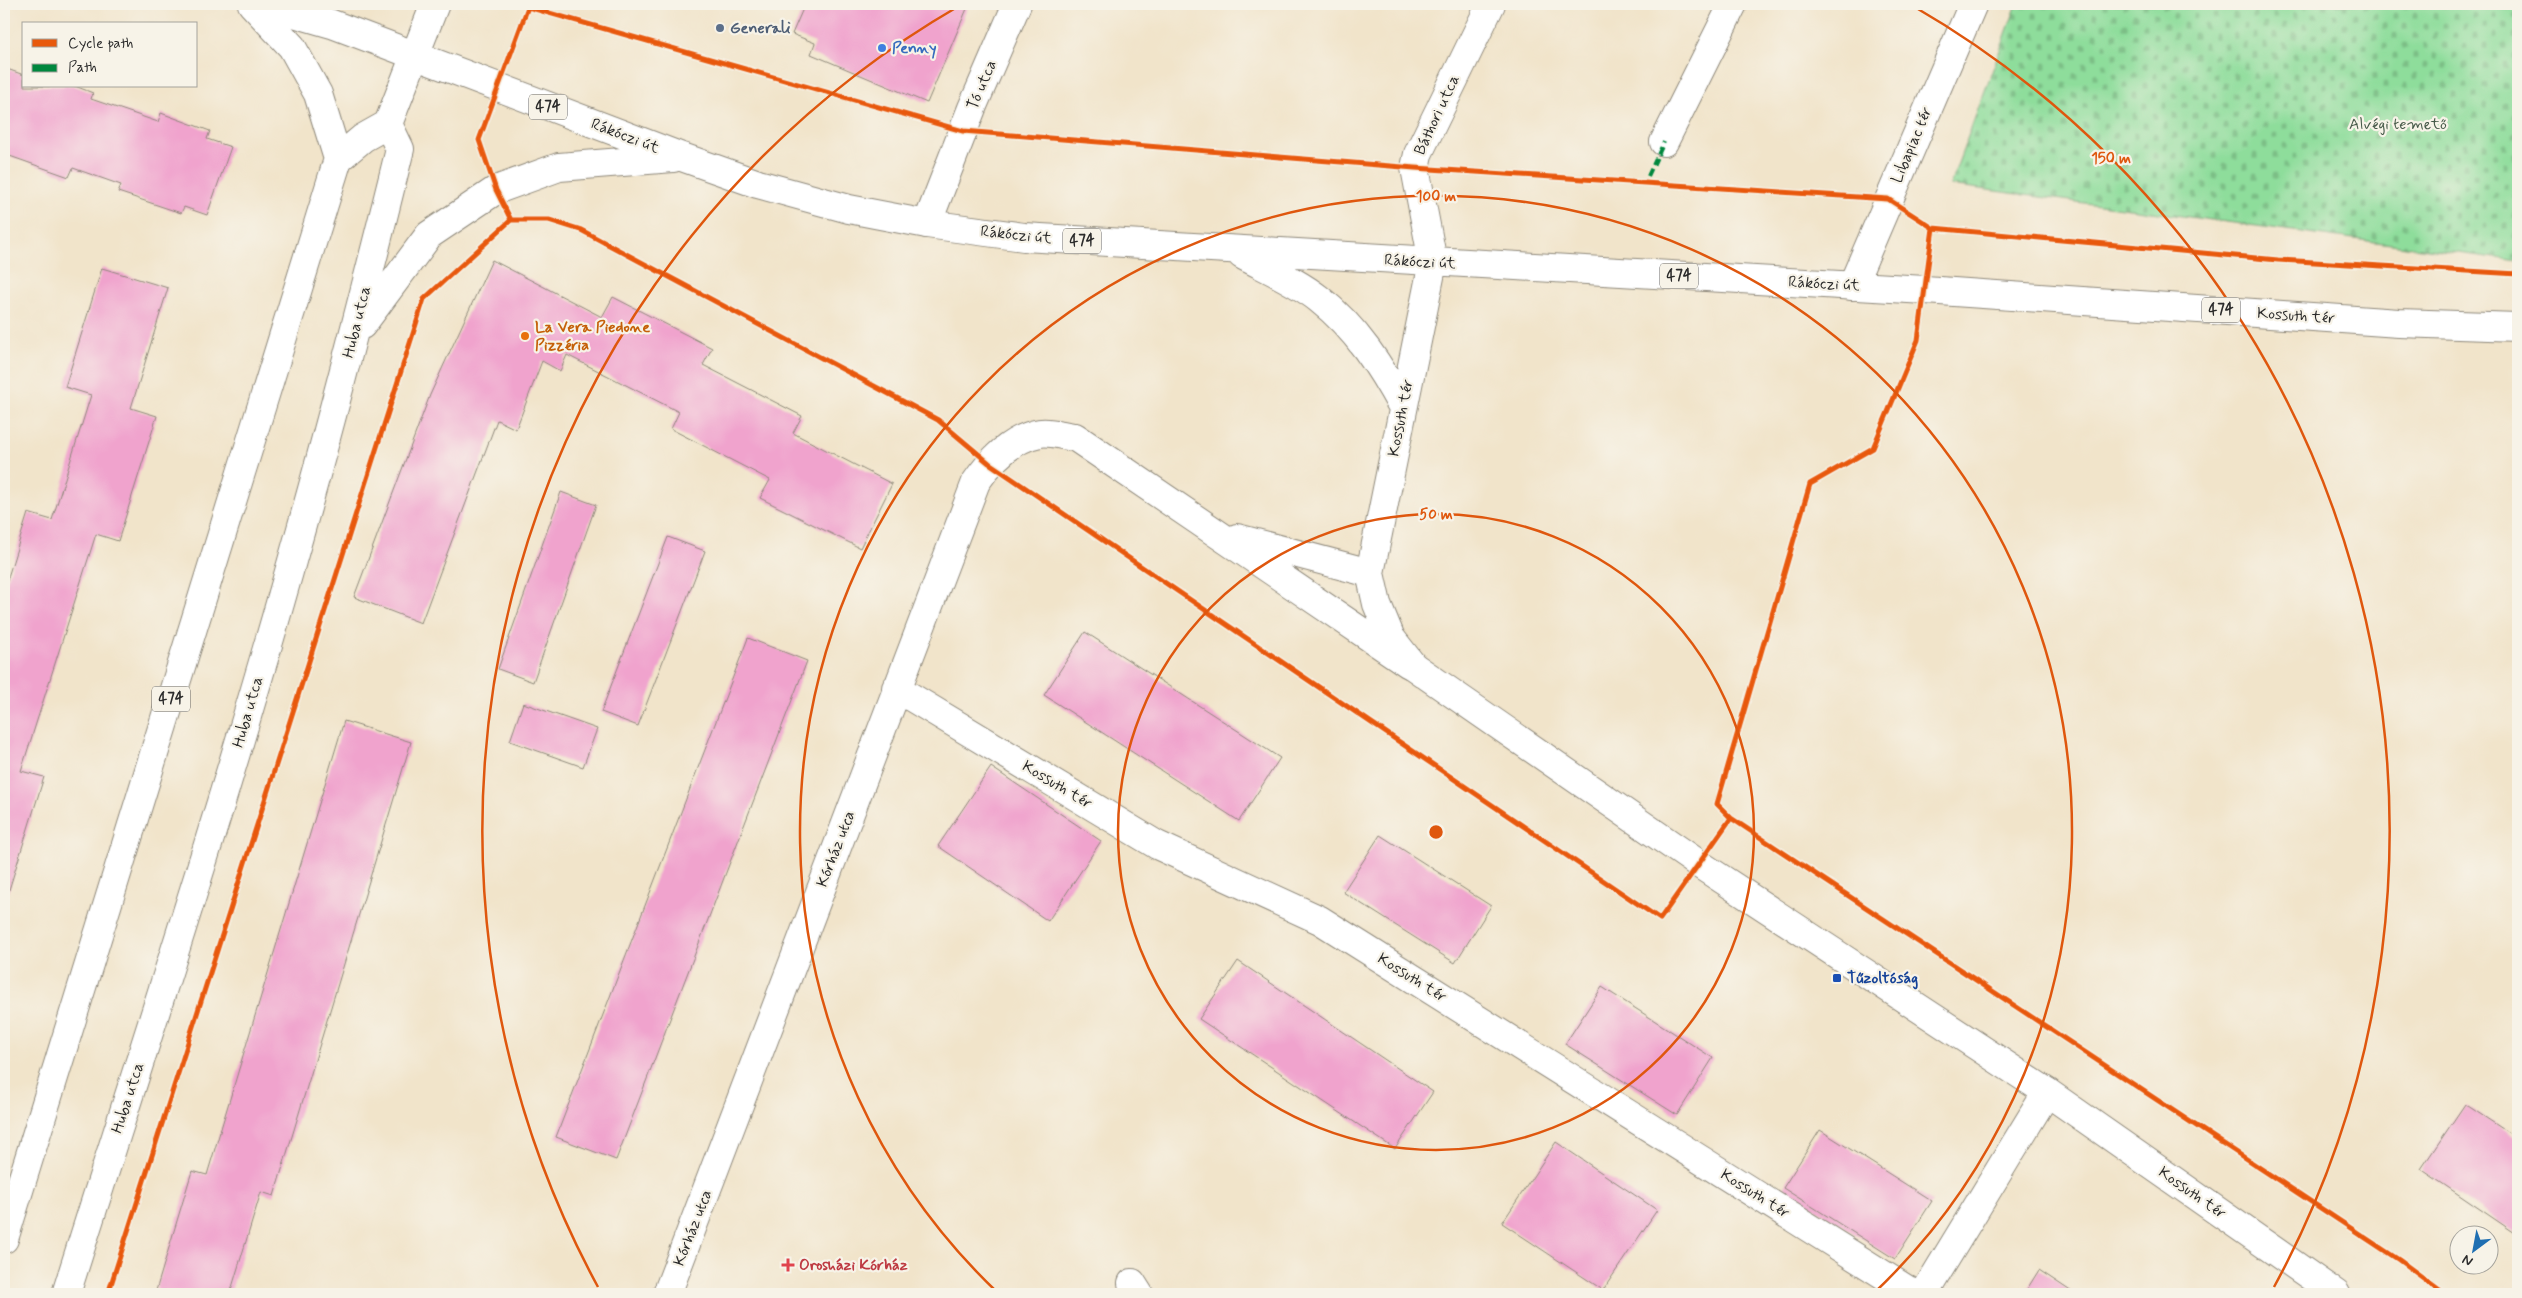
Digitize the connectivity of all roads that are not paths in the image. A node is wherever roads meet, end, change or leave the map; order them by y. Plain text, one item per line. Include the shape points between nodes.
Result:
1 (252, 4) edge
2 (263, 4) edge
3 (435, 4) edge
4 (1017, 4) edge
5 (1490, 4) edge
6 (1733, 4) edge
7 (1973, 4) edge
8 (414, 55) junction
9 (388, 124) junction
10 (1664, 142) dead end
11 (682, 157) junction
12 (338, 159) junction
13 (927, 224) junction
14 (1237, 251) junction
15 (1433, 262) junction
16 (1852, 286) junction
17 (1925, 290) joint
18 (2518, 327) edge
19 (354, 334) junction
20 (1403, 408) junction
21 (1041, 433) joint
22 (1218, 533) junction
23 (1370, 573) junction
24 (1413, 666) junction
25 (896, 688) junction
26 (2047, 1092) junction
27 (4, 1239) edge
28 (66, 1294) edge
29 (668, 1294) edge
30 (1914, 1294) edge
31 (1924, 1294) edge
32 (2336, 1294) edge

1 - 12 main road via 292,47 318,94
2 - 8 main road, Rákóczi út via 332,24
3 - 8 main road
4 - 13 main road, Tó utca
5 - 15 main road, Báthori utca via 1418,154 1415,168
6 - 10 main road
7 - 16 main road, Libapiac tér
8 - 9 main road
8 - 11 main road, Rákóczi út / 474
9 - 12 main road via 363,138
9 - 19 main road, Huba utca / 474 via 400,149
11 - 13 main road, Rákóczi út / 474 via 758,184 849,209
11 - 19 main road, 474 via 559,167 496,190 429,235
12 - 27 main road, 474
13 - 14 main road, Rákóczi út / 474 via 1024,237
14 - 15 main road, Rákóczi út / 474
14 - 20 main road via 1318,298 1356,335 1383,372
15 - 16 main road, Rákóczi út / 474
15 - 20 main road, Kossuth tér
16 - 17 main road, Rákóczi út / 474
17 - 18 main road, Kossuth tér / 474 via 2399,323
19 - 28 main road, Huba utca / 474 via 292,563 206,853
20 - 23 main road, Kossuth tér
21 - 22 main road, Kossuth tér via 1075,437
21 - 25 main road, Kórház utca via 1014,443 989,463 976,482
22 - 23 main road, Kossuth tér
22 - 24 main road, Kossuth tér
23 - 24 main road, Kossuth tér via 1377,604 1391,638
24 - 26 main road, Kossuth tér via 1699,864
25 - 29 main road, Kórház utca
25 - 30 main road, Kossuth tér via 1157,845 1320,920
26 - 31 main road
26 - 32 main road, Kossuth tér

